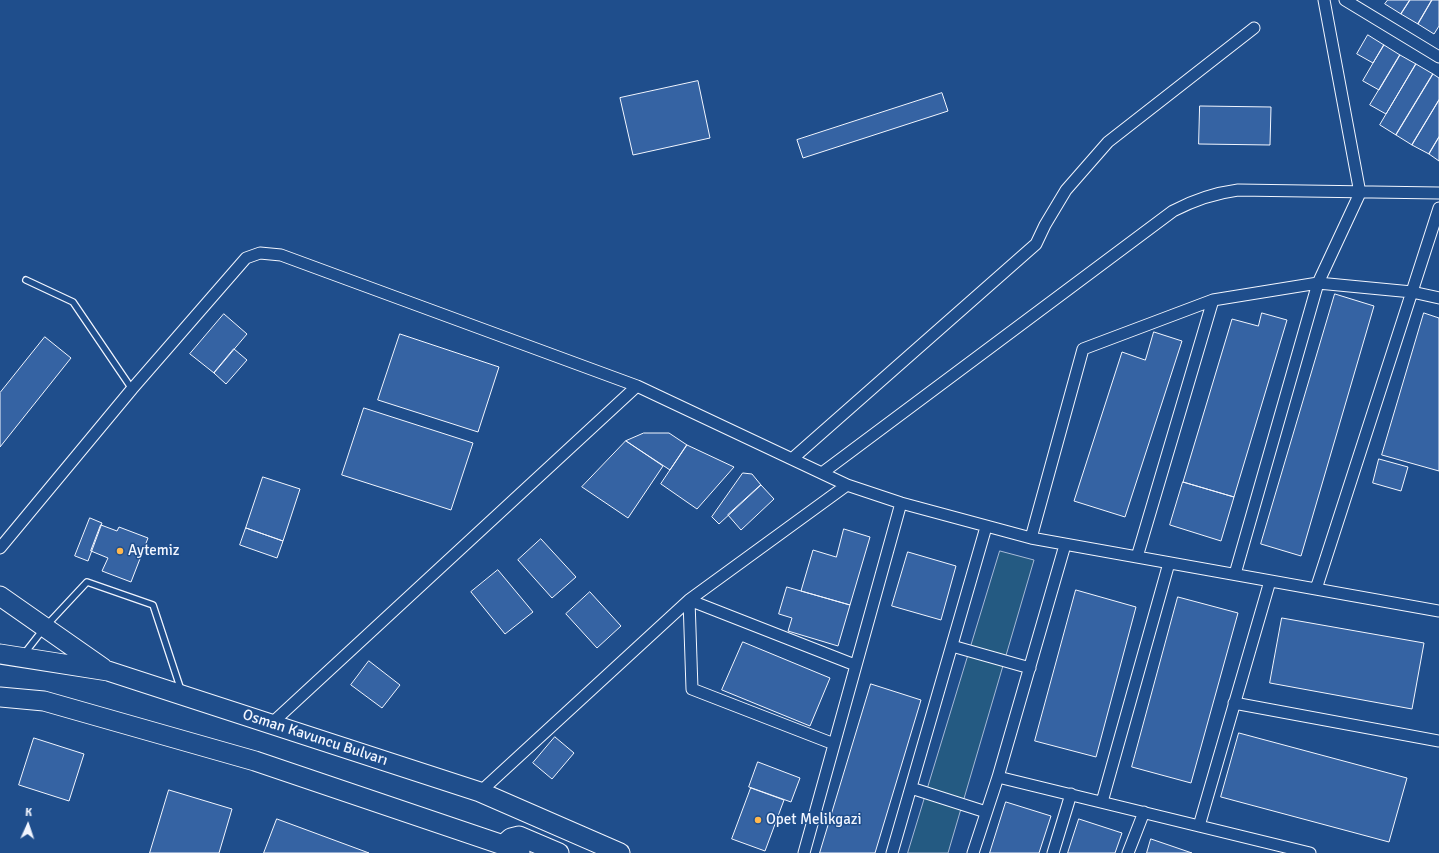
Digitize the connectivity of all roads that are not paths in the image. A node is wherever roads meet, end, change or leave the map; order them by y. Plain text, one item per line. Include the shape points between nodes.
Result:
1 (1324, 0) edge
2 (1345, 0) edge
3 (1254, 28) dead end
4 (1439, 57) edge
5 (1360, 193) junction
6 (1439, 193) edge
7 (1439, 208) edge
8 (26, 280) dead end
9 (1318, 283) junction
10 (1412, 292) junction
11 (1439, 298) edge
12 (1213, 300) junction
13 (637, 386) junction
14 (132, 389) junction
15 (792, 459) junction
16 (822, 473) junction
17 (847, 485) junction
18 (901, 503) junction
19 (986, 527) junction
20 (1031, 538) junction
21 (1065, 544) junction
22 (0, 548) edge
23 (1137, 557) junction
24 (1169, 563) junction
25 (1234, 574) junction
26 (1270, 581) junction
27 (1316, 589) junction
28 (0, 596) edge
29 (689, 600) junction
30 (1439, 611) edge
31 (45, 627) junction
32 (952, 646) junction
33 (0, 654) edge
34 (22, 658) junction
35 (856, 665) junction
36 (1030, 668) junction
37 (108, 671) junction
38 (182, 696) junction
39 (0, 697) edge
40 (1234, 703) junction
41 (271, 724) junction
42 (1439, 741) edge
43 (834, 744) junction
44 (998, 777) junction
45 (911, 788) junction
46 (480, 792) junction
47 (1071, 794) junction
48 (1102, 802) junction
49 (986, 812) junction
50 (1144, 812) junction
51 (1199, 826) junction
52 (512, 849) edge
53 (1283, 850) edge
54 (559, 853) edge
55 (620, 853) edge
56 (804, 853) edge
57 (892, 853) edge
58 (972, 853) edge
59 (1054, 853) edge
60 (1128, 853) edge
61 (1310, 853) edge

1 - 5 street
2 - 4 street
3 - 15 street via 1108,142 1066,190 1036,244
5 - 6 street
5 - 9 street
5 - 16 street via 1238,190 1212,195 1173,211
7 - 10 street
8 - 14 lane via 73,302
9 - 10 street
9 - 12 street
9 - 25 street
10 - 11 street
10 - 27 street
12 - 20 street via 1083,349
12 - 23 street
13 - 14 street via 267,252 246,258
13 - 15 street
13 - 41 street
14 - 22 street
15 - 16 street
16 - 17 street
17 - 18 street
17 - 29 street
18 - 19 street
18 - 35 street
19 - 20 street
19 - 32 street
20 - 21 street
21 - 23 street
21 - 36 street
23 - 24 street
24 - 25 street
24 - 48 street
25 - 26 street
26 - 27 street
26 - 40 street
27 - 30 street
28 - 31 highway
29 - 35 street
29 - 43 street via 692,688
29 - 46 street
31 - 34 lane
31 - 37 highway
31 - 38 lane via 87,582 153,605
32 - 36 street
32 - 45 street
33 - 34 highway, Osman Kavuncu Bulvarı
34 - 37 highway, Osman Kavuncu Bulvarı
35 - 43 street
36 - 44 street
37 - 38 highway, Osman Kavuncu Bulvarı
38 - 41 highway, Osman Kavuncu Bulvarı
39 - 52 highway via 44,701 255,761
40 - 42 street
40 - 51 street
41 - 46 highway, Osman Kavuncu Bulvarı
43 - 56 street
44 - 47 street
44 - 49 street
45 - 49 street
45 - 57 street
46 - 55 highway, Osman Kavuncu Bulvarı
47 - 48 street
47 - 59 street
48 - 50 street
49 - 58 street
50 - 51 street
50 - 60 street
51 - 53 street
52 - 54 highway via 511,838 519,836
53 - 61 street

